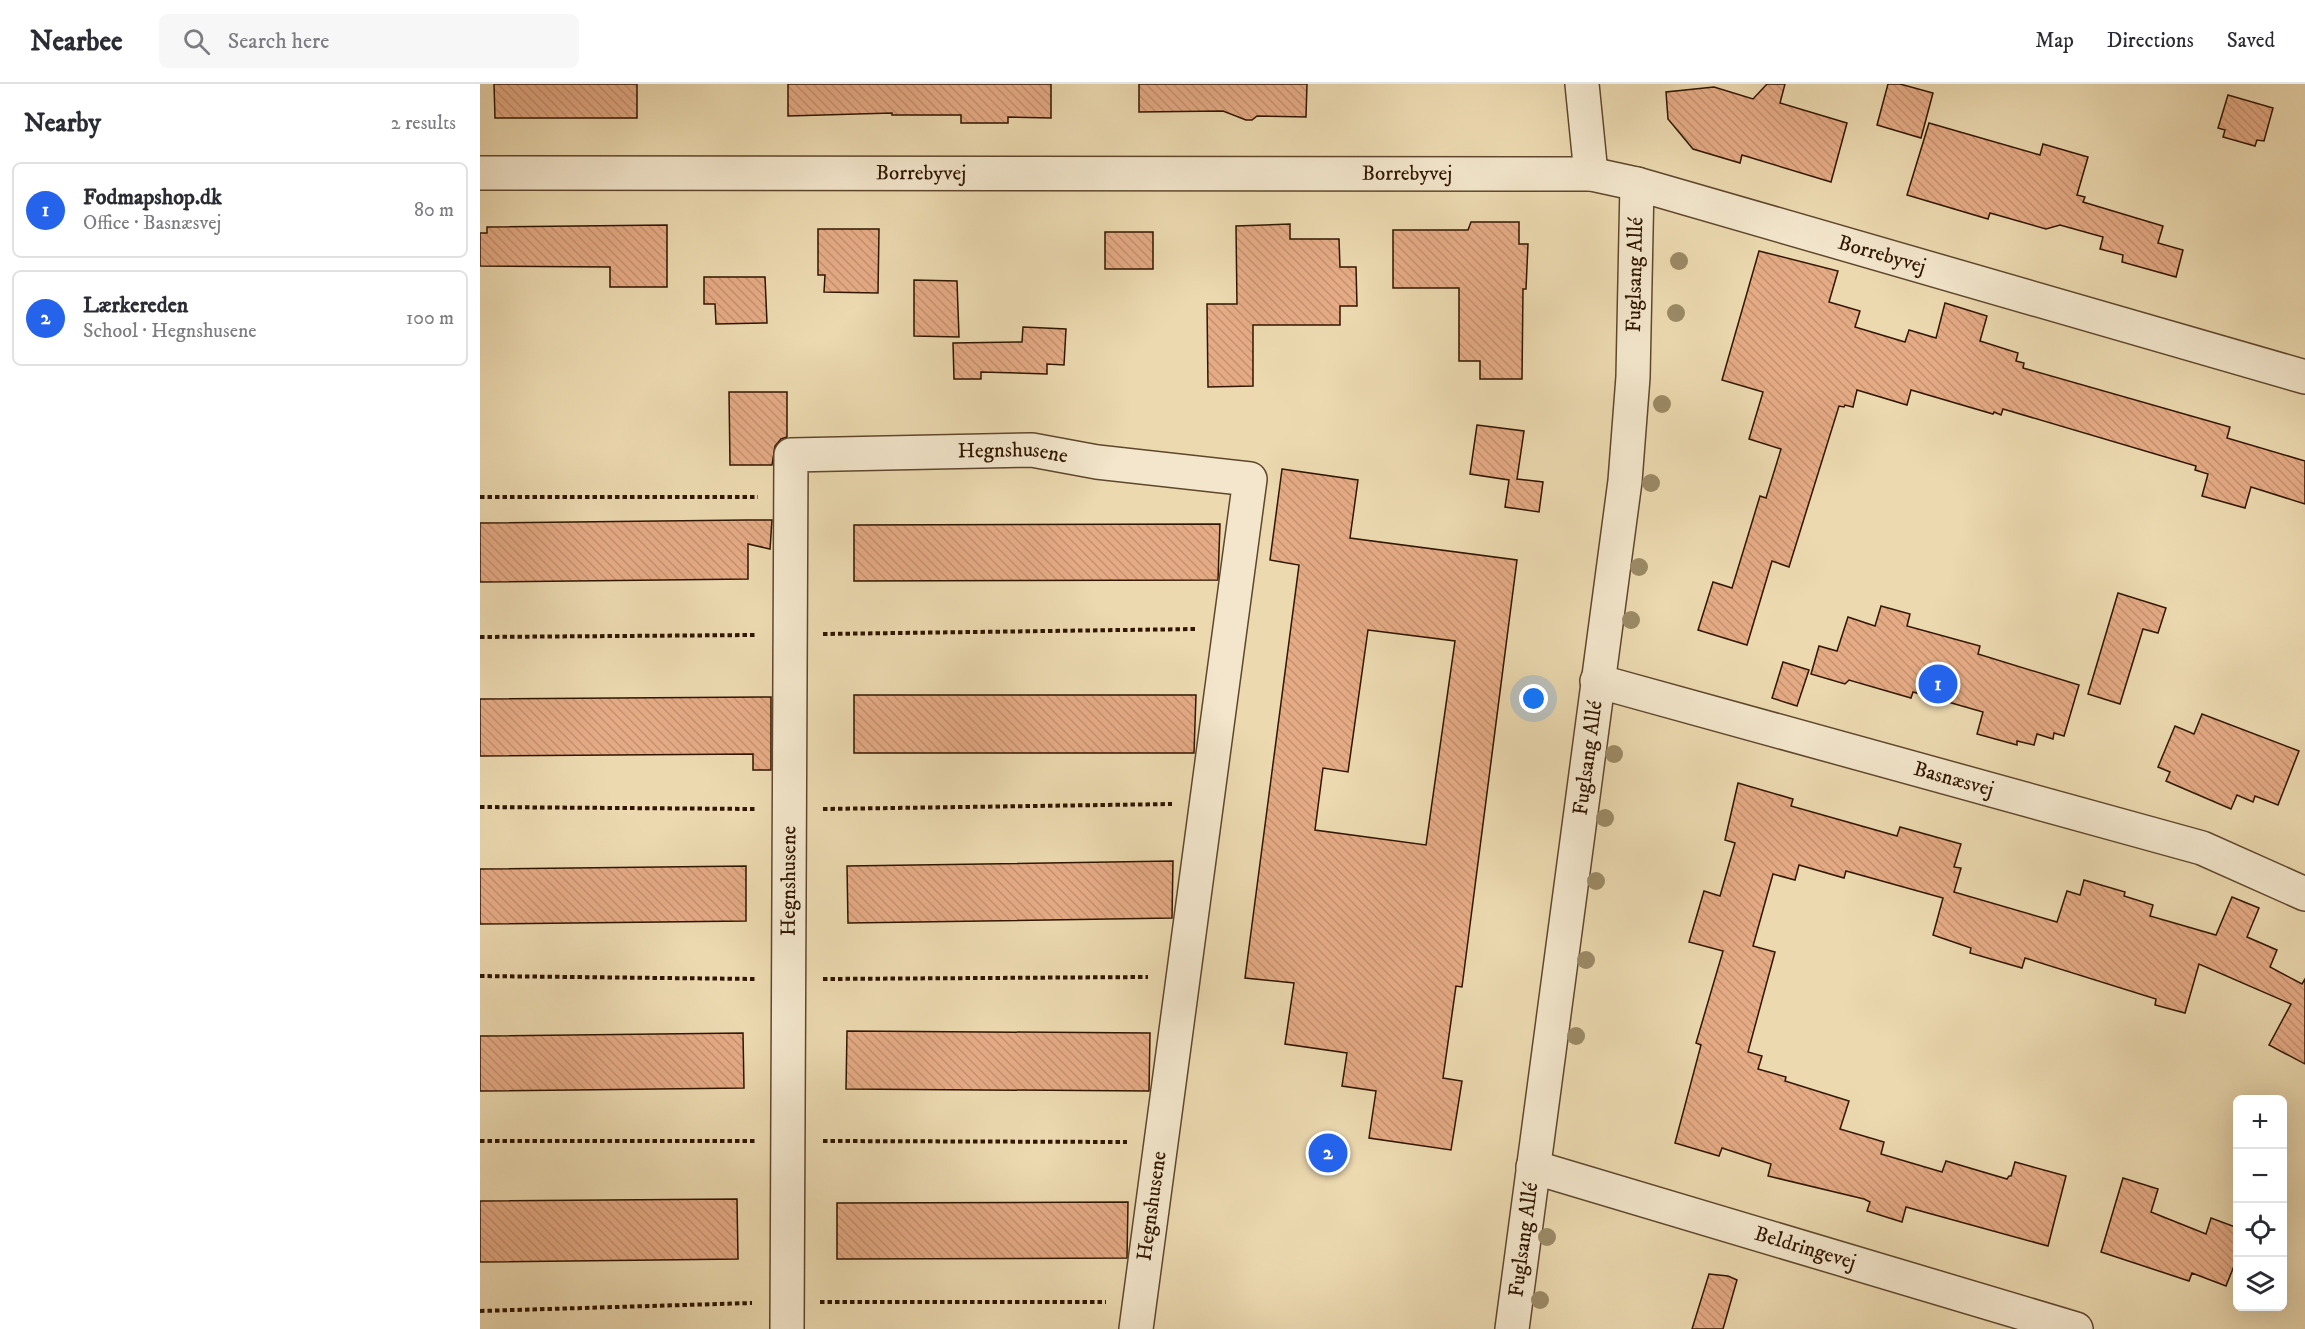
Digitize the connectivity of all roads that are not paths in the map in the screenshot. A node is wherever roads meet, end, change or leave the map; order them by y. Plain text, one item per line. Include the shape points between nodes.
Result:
1 (1582, 84) edge
2 (480, 173) edge
3 (1591, 174) junction
4 (1637, 184) junction
5 (2305, 377) edge
6 (1597, 681) junction
7 (2305, 894) edge
8 (1533, 1167) junction
9 (787, 1315) edge
10 (1138, 1316) edge
11 (1512, 1329) edge
12 (2076, 1329) edge

1 - 3 street
2 - 3 street, Borrebyvej
3 - 4 street, Borrebyvej
4 - 5 street, Borrebyvej
4 - 6 street, Fuglsang Allé via 1627,461
6 - 7 street, Basnæsvej via 2202,848
6 - 8 street, Fuglsang Allé
8 - 11 street, Fuglsang Allé
8 - 12 street, Beldringevej
9 - 10 street, Hegnshusene via 792,455 1032,450 1097,462 1250,479

